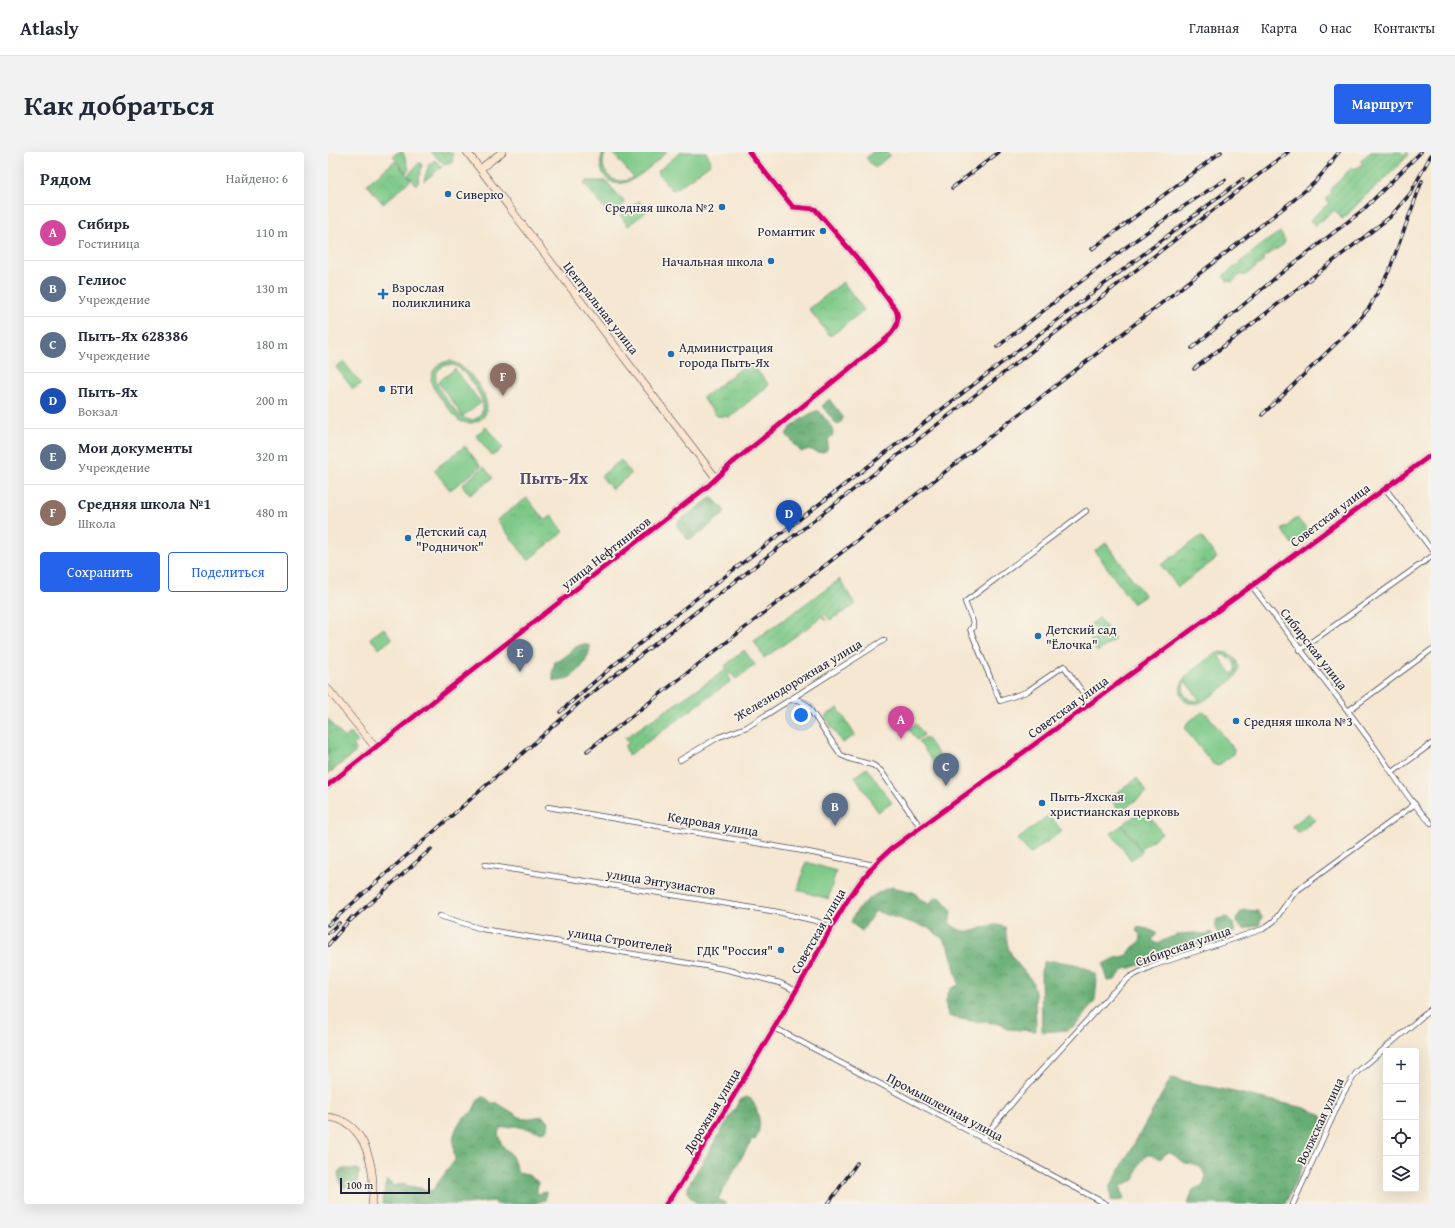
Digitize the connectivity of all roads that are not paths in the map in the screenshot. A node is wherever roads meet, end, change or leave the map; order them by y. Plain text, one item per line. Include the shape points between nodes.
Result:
1 (467, 152) edge
2 (502, 152) edge
3 (749, 152) edge
4 (480, 169) junction
5 (1431, 455) edge
6 (716, 478) junction
7 (1385, 488) junction
8 (1086, 511) dead end
9 (1431, 549) edge
10 (1431, 557) edge
11 (1252, 586) junction
12 (884, 640) dead end
13 (1300, 650) junction
14 (1431, 650) edge
15 (328, 689) edge
16 (788, 700) junction
17 (1091, 704) junction
18 (1348, 711) junction
19 (1431, 744) edge
20 (375, 747) junction
21 (680, 760) dead end
22 (1393, 772) junction
23 (328, 785) edge
24 (1415, 804) junction
25 (548, 807) dead end
26 (1431, 823) edge
27 (921, 828) junction
28 (485, 865) dead end
29 (874, 865) junction
30 (440, 916) dead end
31 (832, 928) junction
32 (796, 991) junction
33 (1431, 1009) edge
34 (775, 1028) junction
35 (328, 1117) edge
36 (982, 1139) junction
37 (372, 1204) edge
38 (666, 1204) edge
39 (1106, 1204) edge
40 (1293, 1204) edge

1 - 4 street, Центральная улица
2 - 4 street
3 - 6 street, улица Нефтяников via 792,207 815,209 857,258 896,310 898,323 893,332
4 - 6 street, Центральная улица
5 - 7 street, Советская улица
6 - 20 street, улица Нефтяников via 604,569
7 - 9 street
7 - 11 street, Советская улица
8 - 17 street via 965,602 973,622 973,628 970,629 1000,701 1026,692 1064,666
10 - 13 street
11 - 13 street, Сибирская улица
11 - 17 street, Советская улица
12 - 16 street, Железнодорожная улица
13 - 18 street, Сибирская улица
14 - 18 street
15 - 20 street
16 - 21 street, Железнодорожная улица via 747,727 720,737
16 - 27 street via 799,700 807,705 841,755 878,767
17 - 27 street, Советская улица
18 - 22 street, Сибирская улица
19 - 22 street
20 - 23 street, улица Нефтяников
22 - 24 street, Сибирская улица
24 - 26 street, Сибирская улица
24 - 36 street, Сибирская улица via 1295,892 1274,921 1263,929 1157,964 1130,977 1111,994
25 - 29 street, Кедровая улица
27 - 29 street, Советская улица via 891,849
28 - 31 street, улица Энтузиастов via 778,912 816,921
29 - 31 street, Советская улица via 852,893
30 - 32 street, улица Строителей via 482,928 724,968 780,983
31 - 32 street, Советская улица
32 - 34 street, Советская улица
33 - 40 street, Волжская улица via 1356,1073 1344,1092
34 - 36 street, Промышленная улица
34 - 38 street, Дорожная улица
35 - 37 street via 346,1122 361,1138 372,1170
36 - 39 street, Промышленная улица

